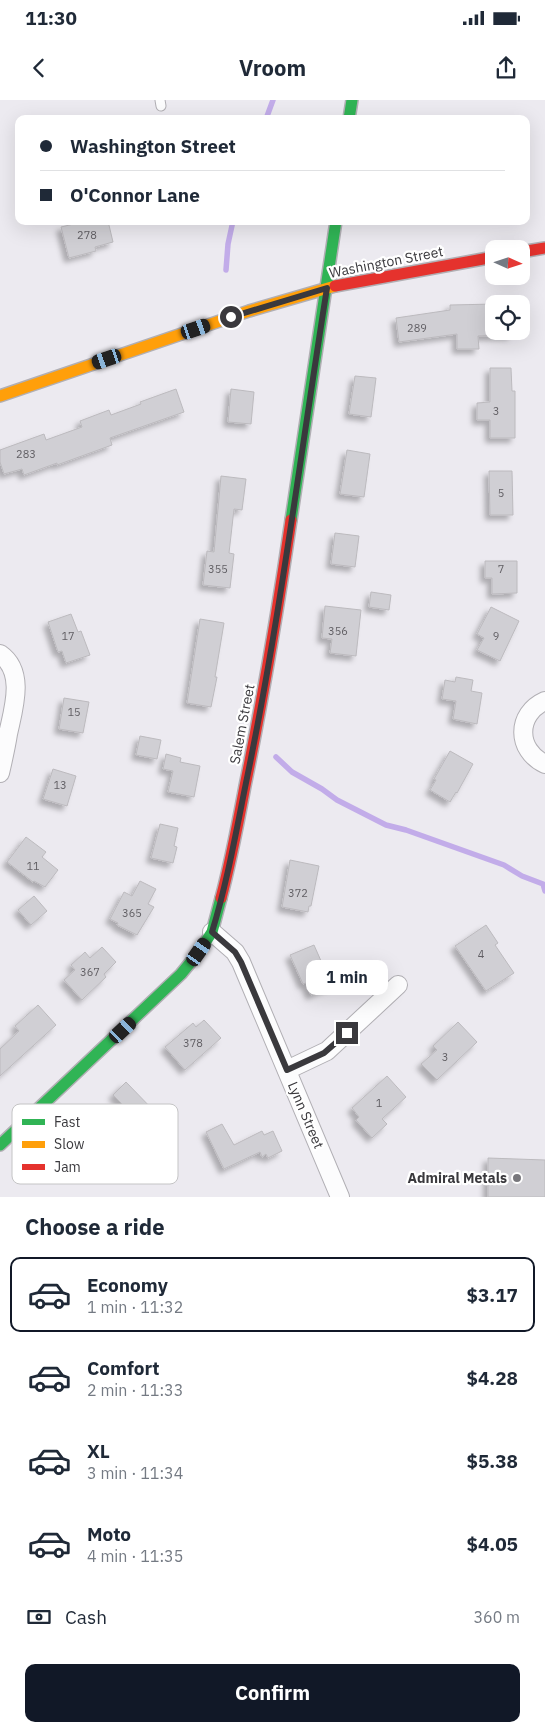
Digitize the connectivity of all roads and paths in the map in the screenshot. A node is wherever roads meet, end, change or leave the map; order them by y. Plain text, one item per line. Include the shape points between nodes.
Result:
1 (352, 100) edge
2 (350, 115) edge
3 (335, 225) edge
4 (545, 248) edge
5 (530, 250) edge
6 (485, 259) edge
7 (327, 288) junction
8 (0, 396) edge
9 (1, 655) edge
10 (545, 701) edge
11 (545, 764) edge
12 (0, 772) edge
13 (212, 932) junction
14 (398, 985) dead end
15 (287, 1070) junction
16 (43, 1104) edge
17 (12, 1134) edge
18 (0, 1145) edge
19 (340, 1197) edge

1 - 2 main road
3 - 7 main road, Salem Street
4 - 5 main road
6 - 7 main road, Washington Street
7 - 8 main road, Washington Street via 249,311
7 - 13 main road, Salem Street via 265,685 229,867
9 - 12 street via 12,670 16,689
10 - 11 street via 529,713 523,730 530,752
13 - 15 street, Lynn Street via 235,952 241,962
13 - 16 main road, Salem Street via 181,974
14 - 15 street via 327,1051
15 - 19 street, Lynn Street
17 - 18 main road, Salem Street

